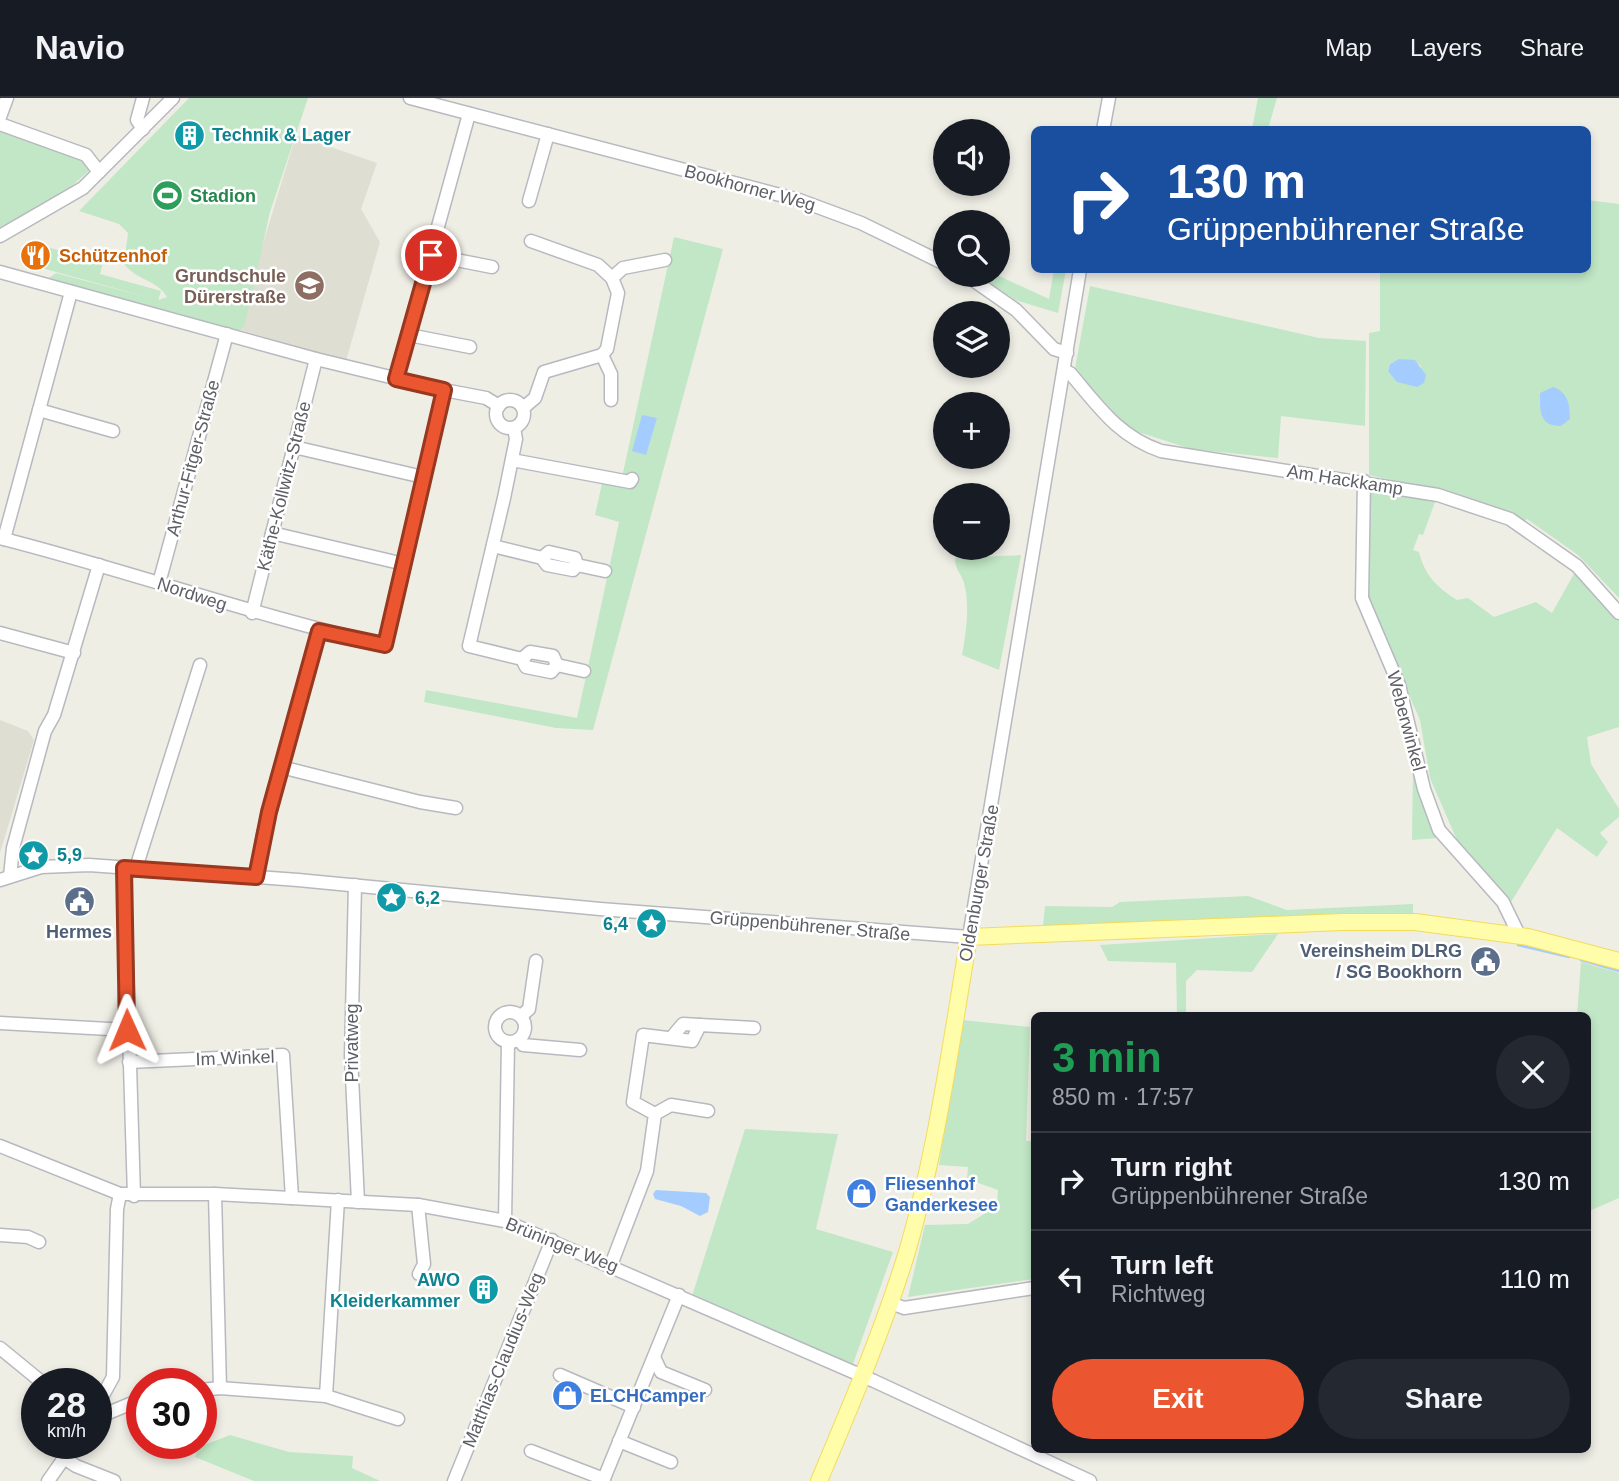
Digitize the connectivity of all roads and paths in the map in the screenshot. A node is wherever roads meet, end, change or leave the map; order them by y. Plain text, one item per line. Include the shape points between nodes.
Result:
1 (7, 98) edge
2 (143, 98) edge
3 (173, 98) edge
4 (410, 98) edge
5 (1109, 98) edge
6 (469, 114) junction
7 (0, 117) edge
8 (0, 124) edge
9 (1104, 126) edge
10 (143, 129) junction
11 (548, 134) junction
12 (99, 172) junction
13 (529, 201) dead end
14 (0, 236) edge
15 (531, 241) dead end
16 (431, 255) junction
17 (933, 258) edge
18 (665, 260) dead end
19 (492, 267) dead end
20 (0, 272) edge
21 (1080, 273) edge
22 (612, 278) junction
23 (983, 287) edge
24 (71, 292) junction
25 (227, 334) junction
26 (409, 335) junction
27 (470, 347) dead end
28 (1068, 353) junction
29 (602, 355) junction
30 (316, 359) junction
31 (1064, 371) junction
32 (396, 379) junction
33 (444, 390) junction
34 (611, 400) dead end
35 (499, 406) junction
36 (523, 408) junction
37 (39, 410) junction
38 (514, 428) junction
39 (113, 431) dead end
40 (294, 447) junction
41 (512, 460) junction
42 (423, 477) junction
43 (632, 479) dead end
44 (1364, 481) junction
45 (272, 533) junction
46 (2, 539) edge
47 (493, 546) junction
48 (404, 564) junction
49 (99, 565) junction
50 (605, 571) dead end
51 (159, 583) junction
52 (252, 613) junction
53 (1619, 613) edge
54 (319, 631) junction
55 (0, 633) edge
56 (74, 653) junction
57 (200, 665) dead end
58 (584, 671) dead end
59 (281, 766) junction
60 (456, 808) dead end
61 (130, 868) junction
62 (256, 877) junction
63 (5, 878) edge
64 (355, 885) junction
65 (1519, 935) junction
66 (970, 937) junction
67 (536, 961) dead end
68 (1619, 961) edge
69 (521, 1017) junction
70 (0, 1023) edge
71 (754, 1028) dead end
72 (127, 1030) junction
73 (514, 1041) junction
74 (580, 1050) dead end
75 (129, 1062) junction
76 (708, 1111) dead end
77 (655, 1114) junction
78 (0, 1146) edge
79 (215, 1194) junction
80 (127, 1195) junction
81 (292, 1198) junction
82 (338, 1200) junction
83 (358, 1202) junction
84 (418, 1205) junction
85 (505, 1221) junction
86 (0, 1234) edge
87 (552, 1240) junction
88 (39, 1242) dead end
89 (611, 1265) junction
90 (419, 1273) dead end
91 (1031, 1288) edge
92 (679, 1295) junction
93 (891, 1303) junction
94 (0, 1348) edge
95 (654, 1357) junction
96 (24, 1368) edge
97 (661, 1372) junction
98 (559, 1375) dead end
99 (647, 1377) junction
100 (862, 1378) junction
101 (112, 1379) edge
102 (217, 1388) edge
103 (220, 1388) junction
104 (705, 1390) dead end
105 (326, 1396) junction
106 (634, 1407) junction
107 (398, 1419) dead end
108 (619, 1441) junction
109 (531, 1451) dead end
110 (63, 1459) edge
111 (66, 1459) edge
112 (671, 1462) dead end
113 (604, 1480) edge
114 (48, 1481) edge
115 (114, 1481) edge
116 (454, 1481) edge
117 (820, 1481) edge
118 (1090, 1481) edge

1 - 7 street
2 - 10 street via 137,120
3 - 10 street
4 - 6 street, Bookhorner Weg
5 - 9 street
6 - 11 street, Bookhorner Weg
6 - 16 street
8 - 12 street via 86,155
10 - 12 street
11 - 13 street
11 - 17 street, Bookhorner Weg via 799,200 861,223
12 - 14 street via 69,198
15 - 22 street via 598,265
16 - 19 street
16 - 26 street
18 - 22 street via 623,268
20 - 24 street
21 - 28 street, Oldenburger Straße
22 - 29 street via 618,293
23 - 28 street via 1017,310 1054,349
24 - 25 street
24 - 37 street
25 - 30 street
25 - 51 street, Arthur-Fitger-Straße
26 - 27 street
26 - 32 street
28 - 31 street, Oldenburger Straße
29 - 34 street via 611,374
29 - 36 street via 544,372 535,398
30 - 32 street
30 - 40 street, Käthe-Kollwitz-Straße
31 - 44 street, Am Hackkamp via 1136,442 1188,457
31 - 66 street, Oldenburger Straße
32 - 33 street
33 - 35 street via 486,398
33 - 42 street
35 - 36 street via 509,400
35 - 38 street via 498,420
36 - 38 street via 522,422
37 - 39 street
37 - 46 street
38 - 41 street
40 - 42 street
40 - 45 street, Käthe-Kollwitz-Straße
41 - 43 street
41 - 47 street
42 - 48 street
44 - 53 street, Am Hackkamp via 1437,495 1510,519 1577,566
44 - 65 street, Weberwinkel via 1362,598 1399,685 1424,789 1439,830 1503,902
45 - 48 street
45 - 52 street, Käthe-Kollwitz-Straße
46 - 49 street, Nordweg
47 - 50 street via 542,558 547,565
47 - 58 street via 469,646 522,659 526,667 551,672 557,665
48 - 54 street, Nordweg via 385,645
49 - 51 street, Nordweg
49 - 56 street
51 - 52 street, Nordweg
52 - 54 street, Nordweg
54 - 59 street
55 - 56 street
56 - 63 street via 45,731
57 - 61 street
59 - 60 street
59 - 62 street
61 - 62 street, Grüppenbührener Straße
61 - 63 street, Grüppenbührener Straße via 64,865
61 - 72 street
62 - 64 street, Grüppenbührener Straße
64 - 66 street, Grüppenbührener Straße
64 - 83 street, Privatweg via 351,1066
65 - 66 main road, Grüppenbührener Straße via 1415,922 1342,922
65 - 68 main road, Grüppenbührener Straße
66 - 93 main road, Oldenburger Straße via 920,1202
67 - 69 street via 529,1009
69 - 73 street via 525,1029
69 - 73 street via 508,1012 496,1020 496,1034
70 - 72 street
71 - 77 street via 683,1024 672,1037 643,1035 633,1102
72 - 75 street
73 - 74 street
73 - 85 street
75 - 80 street
75 - 81 street, Im Winkel via 283,1055
76 - 77 street via 671,1105
77 - 89 street via 646,1171
78 - 80 street, Brüninger Weg
79 - 80 street, Brüninger Weg
79 - 81 street, Brüninger Weg
79 - 103 street
80 - 101 street via 117,1209
81 - 82 street, Brüninger Weg
82 - 83 street, Brüninger Weg
82 - 105 street
83 - 84 street, Brüninger Weg
84 - 85 street, Brüninger Weg
84 - 90 street via 425,1264
85 - 87 street, Brüninger Weg
86 - 88 street
87 - 89 street, Brüninger Weg
87 - 116 street, Matthias-Claudius-Weg
89 - 92 street, Brüninger Weg
91 - 93 street via 904,1308
92 - 95 street
92 - 100 street, Brüninger Weg
93 - 100 main road, Oldenburger Straße
94 - 96 street
95 - 97 street
95 - 99 street
97 - 99 street
97 - 104 street
98 - 106 street
99 - 106 street
100 - 117 main road, Oldenburger Straße
100 - 118 street, Brüninger Weg
102 - 103 street
103 - 105 street
105 - 107 street
106 - 108 street
108 - 112 street
108 - 113 street
109 - 113 street
110 - 114 street
111 - 115 street

